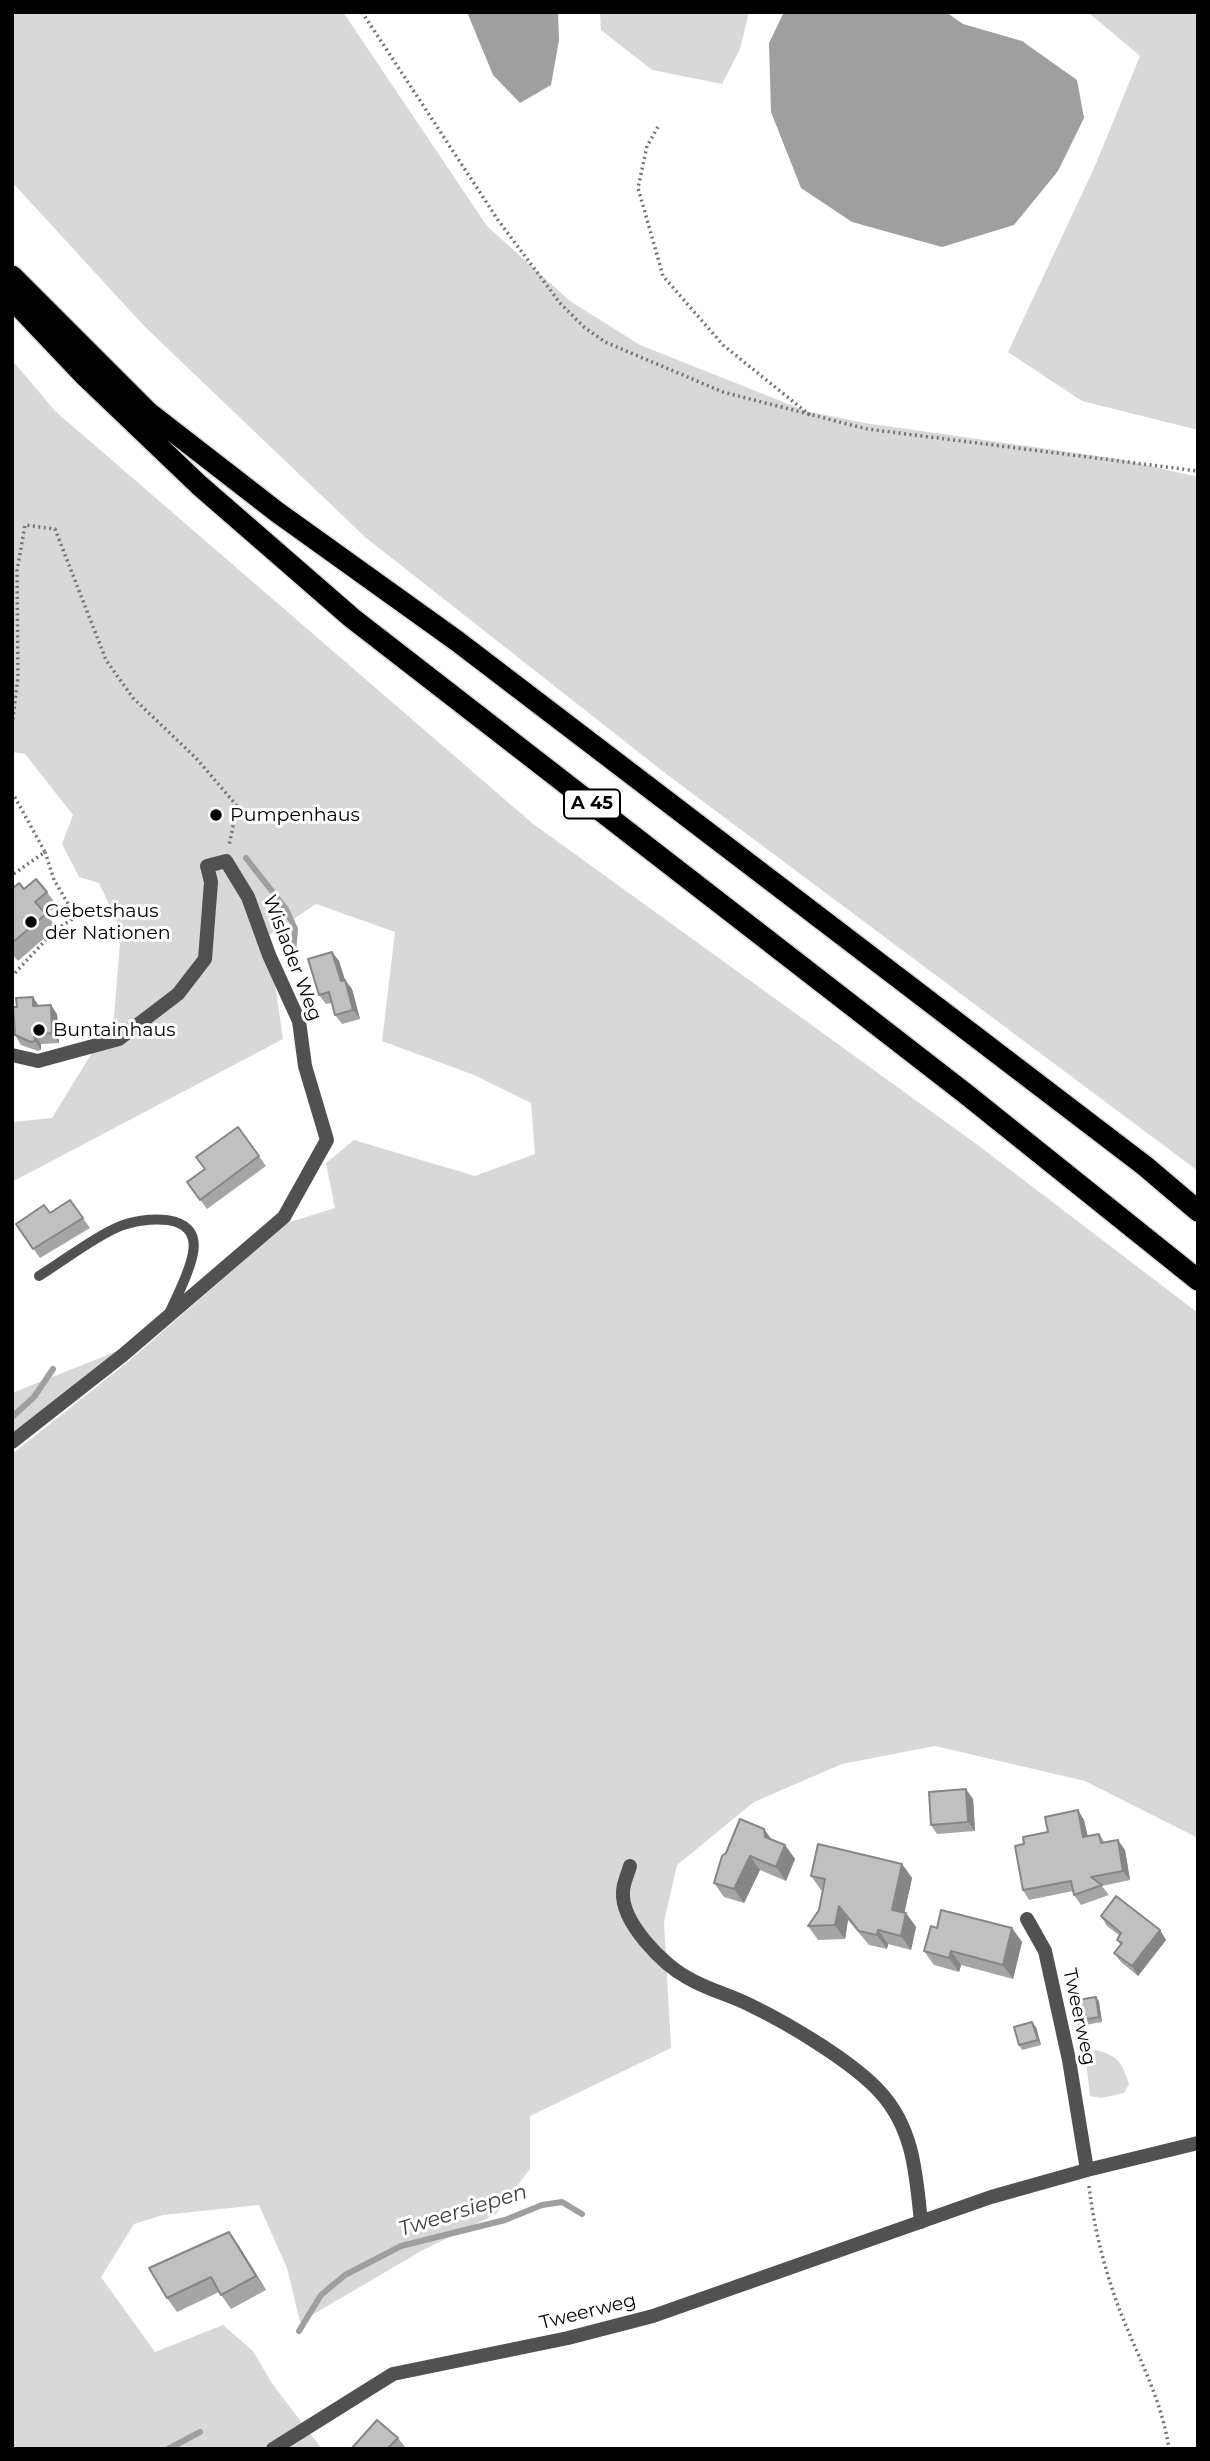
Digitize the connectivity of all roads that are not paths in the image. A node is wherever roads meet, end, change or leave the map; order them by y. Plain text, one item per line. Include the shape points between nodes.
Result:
1 (12, 276) edge
2 (12, 299) edge
3 (12, 1055) edge
4 (1145, 1166) junction
5 (1198, 1202) edge
6 (1198, 1211) edge
7 (39, 1276) dead end
8 (1198, 1280) edge
9 (168, 1317) junction
10 (12, 1442) edge
11 (630, 1866) dead end
12 (1027, 1919) dead end
13 (1198, 2143) edge
14 (1087, 2170) junction
15 (921, 2222) junction
16 (273, 2449) edge

1 - 4 highway, A 45 via 159,420 277,512 457,641
2 - 8 highway, A 45 via 199,485 352,618
3 - 9 street, Wislader Weg via 38,1061 119,1039 178,994 205,959 211,882 207,866 226,861 248,897 299,1021 305,1066 327,1140 284,1217
4 - 5 lane
4 - 6 highway, A 45
7 - 9 lane via 117,1227 144,1218 178,1223 188,1232 194,1250
9 - 10 street, Wislader Weg
11 - 15 street via 622,1893 632,1924 655,1952 687,1978 751,2005 820,2044 880,2092 902,2124 913,2152
12 - 14 street, Tweerweg via 1045,1951
13 - 14 street, Tweerweg
14 - 15 street, Tweerweg
15 - 16 street, Tweerweg via 653,2316 393,2374

